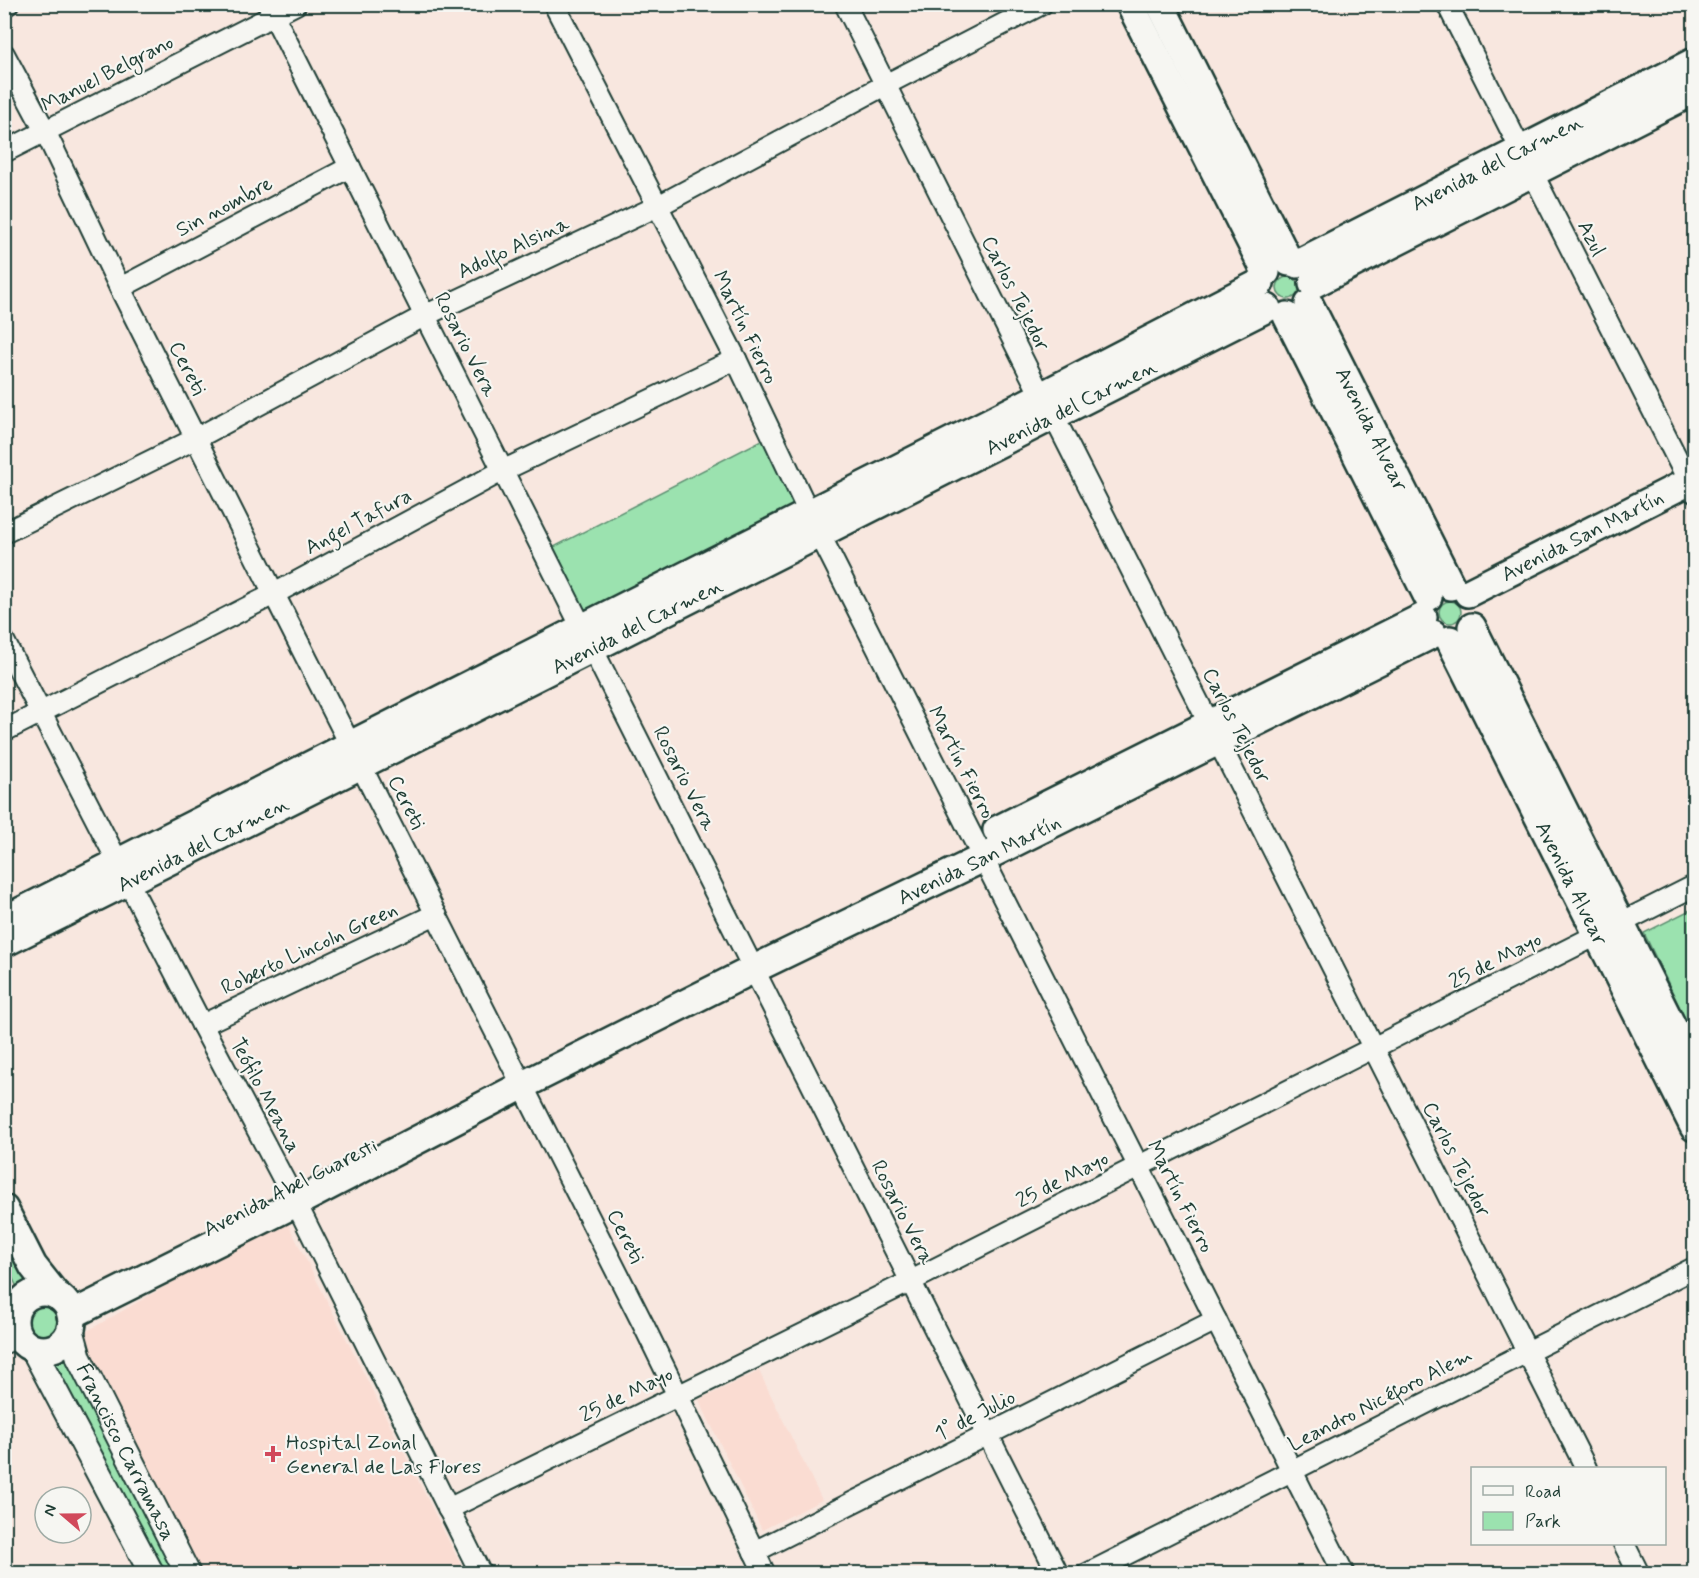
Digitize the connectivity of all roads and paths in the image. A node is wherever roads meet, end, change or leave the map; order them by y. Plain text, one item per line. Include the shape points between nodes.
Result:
1 (296, 4) edge
2 (554, 4) edge
3 (845, 4) edge
4 (1042, 4) edge
5 (1130, 4) edge
6 (1160, 4) edge
7 (1447, 4) edge
8 (271, 10) edge
9 (4, 54) edge
10 (1695, 62) edge
11 (885, 85) junction
12 (1695, 91) edge
13 (45, 131) junction
14 (4, 152) edge
15 (1527, 162) junction
16 (350, 167) junction
17 (658, 206) junction
18 (1286, 287) junction
19 (120, 288) junction
20 (424, 316) junction
21 (736, 359) junction
22 (1047, 406) junction
23 (197, 438) junction
24 (502, 471) junction
25 (1693, 488) edge
26 (814, 523) junction
27 (4, 533) edge
28 (274, 594) junction
29 (1450, 612) junction
30 (587, 638) junction
31 (4, 641) edge
32 (42, 712) junction
33 (4, 730) edge
34 (1214, 732) junction
35 (356, 755) junction
36 (979, 849) junction
37 (123, 872) junction
38 (1695, 886) edge
39 (436, 914) junction
40 (4, 920) edge
41 (1609, 929) junction
42 (4, 943) edge
43 (751, 963) junction
44 (202, 1025) junction
45 (1374, 1048) junction
46 (1695, 1070) edge
47 (520, 1079) junction
48 (1695, 1126) edge
49 (1139, 1167) junction
50 (292, 1196) junction
51 (4, 1209) edge
52 (1695, 1268) edge
53 (911, 1281) junction
54 (4, 1287) edge
55 (66, 1310) junction
56 (1216, 1320) junction
57 (17, 1335) edge
58 (1527, 1352) junction
59 (678, 1396) junction
60 (988, 1435) junction
61 (1585, 1467) edge
62 (1292, 1470) junction
63 (448, 1509) junction
64 (1624, 1545) edge
65 (754, 1552) junction
66 (152, 1574) edge
67 (188, 1574) edge
68 (481, 1574) edge
69 (765, 1574) edge
70 (1058, 1574) edge
71 (1087, 1574) edge
72 (1344, 1574) edge
73 (1639, 1574) edge

1 - 8 street, Manuel Belgrano
2 - 17 street, Martín Fierro
3 - 11 street, Carlos Tejedor
4 - 11 street, Adolfo Alsina
5 - 18 main road, Avenida Alvear
6 - 18 main road, Avenida Alvear
7 - 15 street, Azul
8 - 13 street, Manuel Belgrano
8 - 16 street, Rosario Vera
9 - 13 street, Cereti
10 - 15 main road, Avenida del Carmen
11 - 17 street, Adolfo Alsina
11 - 22 street, Carlos Tejedor
12 - 15 main road, Avenida del Carmen
13 - 14 street, Manuel Belgrano
13 - 19 street, Cereti
15 - 18 main road, Avenida del Carmen
15 - 25 street, Azul
16 - 19 street, Sin nombre
16 - 20 street, Rosario Vera
17 - 20 street, Adolfo Alsina
17 - 21 street, Martín Fierro
18 - 22 main road, Avenida del Carmen
18 - 29 main road, Avenida Alvear
19 - 23 street, Cereti
20 - 23 street, Adolfo Alsina
20 - 24 street, Rosario Vera
21 - 24 street, Angel Tafura
21 - 26 street, Martín Fierro
22 - 26 main road, Avenida del Carmen
22 - 34 street, Carlos Tejedor
23 - 27 street, Adolfo Alsina
23 - 28 street, Cereti
24 - 28 street, Angel Tafura
24 - 30 street, Rosario Vera
25 - 29 main road, Avenida San Martín
26 - 30 main road, Avenida del Carmen
26 - 36 street, Martín Fierro
28 - 32 street, Angel Tafura
28 - 35 street, Cereti
29 - 34 main road, Avenida San Martín
29 - 41 main road, Avenida Alvear
30 - 35 main road, Avenida del Carmen
30 - 43 street, Rosario Vera
31 - 32 street, Teófilo Meana
32 - 33 street, Angel Tafura
32 - 37 street, Teófilo Meana
34 - 36 main road, Avenida San Martín
34 - 45 street, Carlos Tejedor
35 - 37 main road, Avenida del Carmen
35 - 39 street, Cereti
36 - 43 main road, Avenida San Martín
36 - 49 street, Martín Fierro
37 - 40 main road, Avenida del Carmen
37 - 42 main road, Avenida del Carmen
37 - 44 street, Teófilo Meana
38 - 41 street, 25 de Mayo
39 - 44 street, Roberto Lincoln Green
39 - 47 street, Cereti
41 - 45 street, 25 de Mayo
41 - 46 main road, Avenida Alvear
41 - 48 main road, Avenida Alvear
43 - 47 main road, Avenida San Martín
43 - 53 street, Rosario Vera
44 - 50 street, Teófilo Meana
45 - 49 street, 25 de Mayo
45 - 58 street, Carlos Tejedor
47 - 50 main road, Avenida Abel Guaresti
47 - 59 street, Cereti
49 - 53 street, 25 de Mayo
49 - 56 street, Martín Fierro
50 - 55 main road, Avenida Abel Guaresti
50 - 63 street, Teófilo Meana
51 - 55 main road, Francisco Carramasa via 33,1266
52 - 58 street, Leandro Nicéforo Alem
53 - 59 street, 25 de Mayo
53 - 60 street, Rosario Vera
54 - 57 main road, Francisco Carramasa
55 - 57 main road via 67,1337 60,1344 43,1350
55 - 57 main road via 39,1292 31,1294 18,1306
55 - 67 street, Francisco Carramasa via 79,1358
56 - 60 street, 1° de Julio
56 - 62 street, Martín Fierro
57 - 66 street, Francisco Carramasa
58 - 61 street, Carlos Tejedor
58 - 62 street, Leandro Nicéforo Alem
59 - 63 street, 25 de Mayo
59 - 65 street, Cereti
60 - 65 street, 1° de Julio
60 - 70 street, Rosario Vera
62 - 71 street, Leandro Nicéforo Alem
62 - 72 street, Martín Fierro
63 - 68 street, Teófilo Meana
64 - 73 street
65 - 69 street, Cereti

